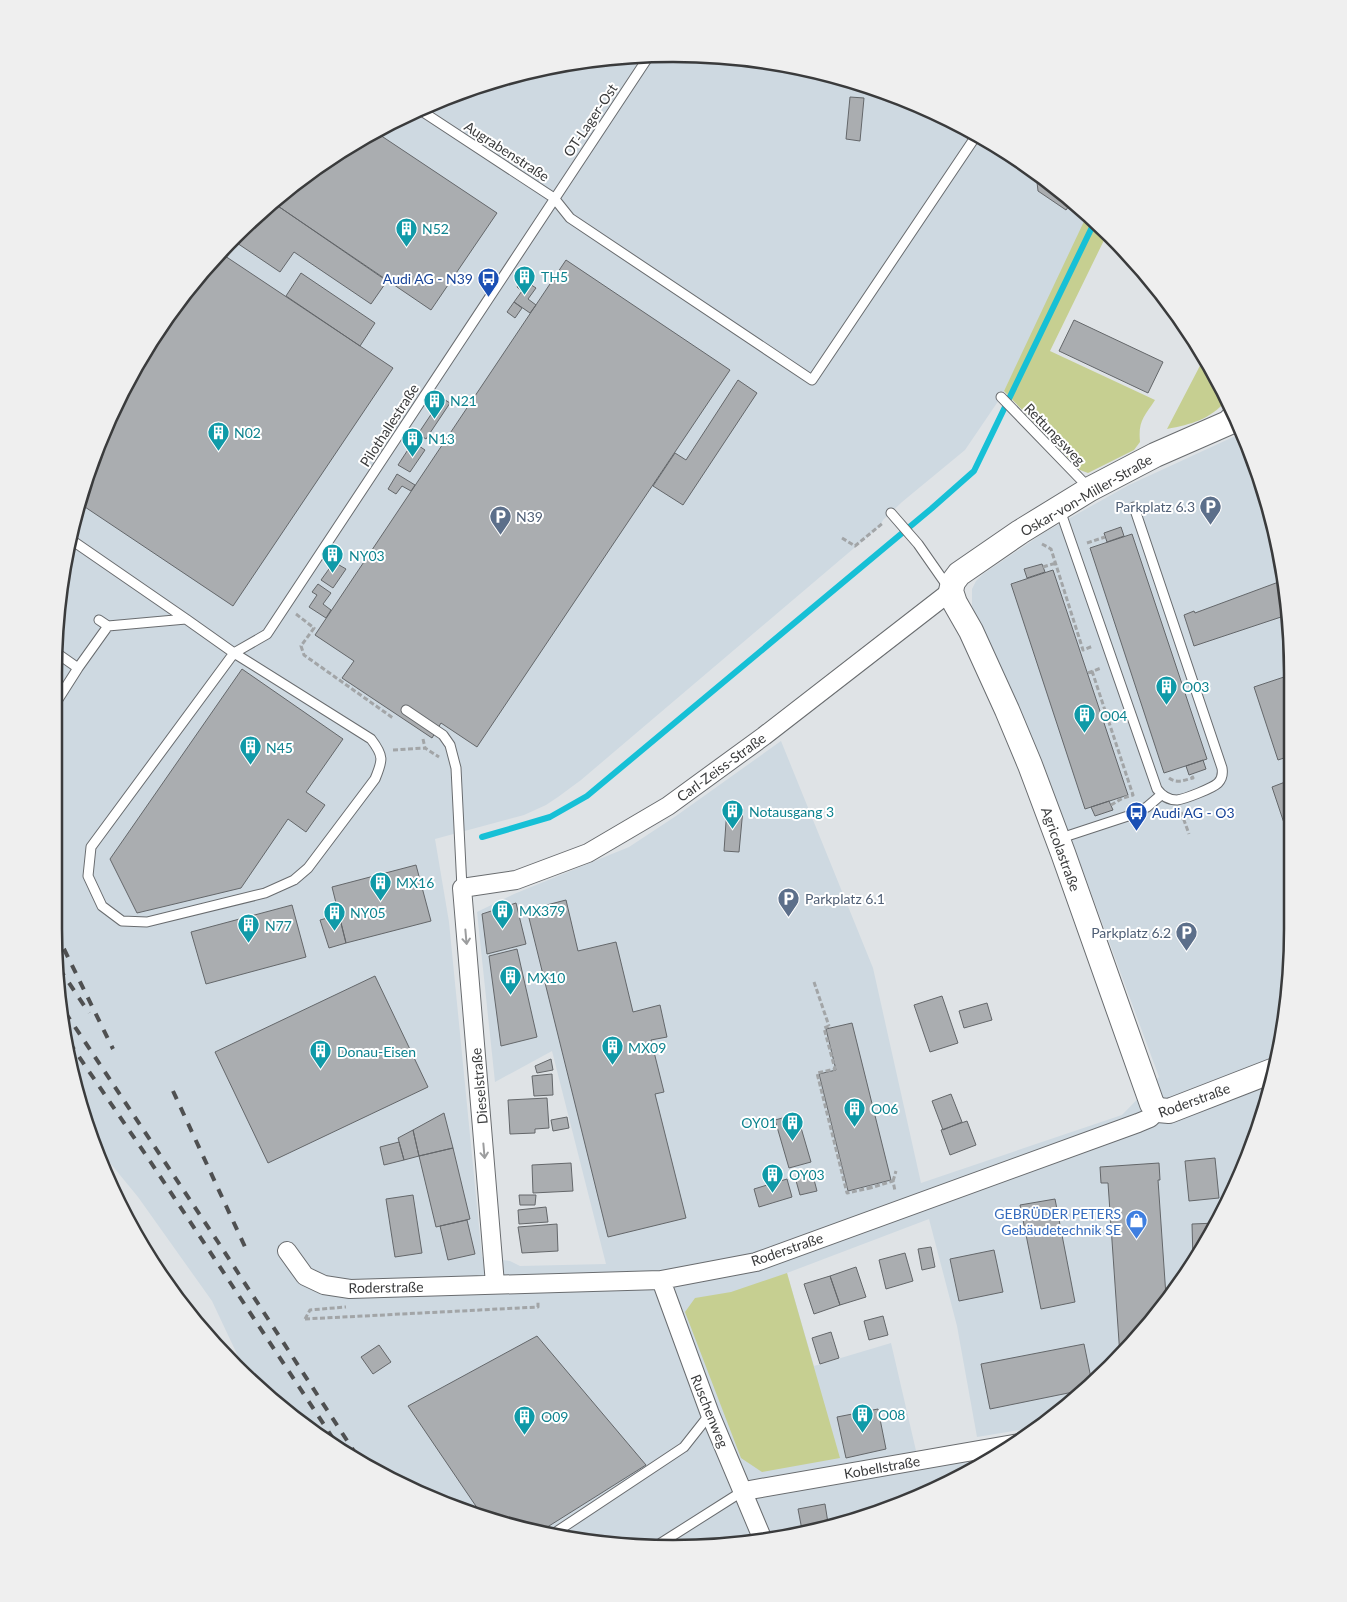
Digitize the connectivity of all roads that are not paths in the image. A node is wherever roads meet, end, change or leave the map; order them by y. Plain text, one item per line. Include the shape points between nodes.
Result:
1 (644, 64) edge
2 (427, 115) edge
3 (973, 141) edge
4 (554, 198) junction
5 (1001, 398) dead end
6 (1230, 422) edge
7 (1090, 489) junction
8 (1059, 507) junction
9 (1134, 507) dead end
10 (893, 516) road end
11 (76, 543) edge
12 (951, 592) junction
13 (186, 619) junction
14 (99, 620) dead end
15 (108, 626) junction
16 (234, 652) junction
17 (63, 657) edge
18 (78, 668) junction
19 (62, 693) edge
20 (406, 710) dead end
21 (1161, 795) junction
22 (1058, 840) junction
23 (462, 888) junction
24 (1267, 1073) edge
25 (1158, 1110) junction
26 (287, 1251) dead end
27 (661, 1280) junction
28 (495, 1284) junction
29 (710, 1414) junction
30 (999, 1446) edge
31 (744, 1491) junction
32 (561, 1529) edge
33 (761, 1533) edge
34 (667, 1540) edge

1 - 4 lane, OT-Lager-Ost
2 - 4 lane, Augrabenstraße
3 - 4 lane, Augrabenstraße via 812,380 570,218
4 - 16 lane, Pilothallestraße via 267,634
5 - 7 lane, Rettungsweg
6 - 7 street, Oskar-von-Miller-Straße via 1155,454
7 - 8 street, Oskar-von-Miller-Straße
8 - 12 street, Oskar-von-Miller-Straße via 959,574
8 - 21 lane via 1156,790
9 - 21 lane via 1222,768 1221,779 1214,786 1177,800
10 - 12 lane via 918,544
11 - 13 lane
12 - 22 street, Agricolastraße via 1007,710
12 - 23 street, Carl-Zeiss-Straße via 668,806 588,853 516,880
13 - 15 lane
13 - 16 lane
14 - 15 lane
15 - 18 lane
16 - 16 lane via 91,847 88,876 102,906 122,922 147,922 265,893 294,880 308,868 375,779 381,764 381,751 371,739
17 - 18 lane
18 - 19 lane
20 - 23 lane via 437,730 450,745 456,768
21 - 22 lane via 1131,815
22 - 25 street, Agricolastraße via 1152,1104
23 -> 28 street, Dieselstraße
24 - 25 street, Roderstraße via 1169,1112
25 - 27 street, Roderstraße via 1138,1123 756,1262
26 - 28 street, Roderstraße via 305,1276 324,1285 350,1289
27 - 28 street, Roderstraße
27 - 29 street, Ruschenweg
29 - 31 street, Ruschenweg
29 - 32 lane via 684,1447
30 - 31 street, Kobellstraße
31 - 33 street, Ruschenweg
31 - 34 lane

